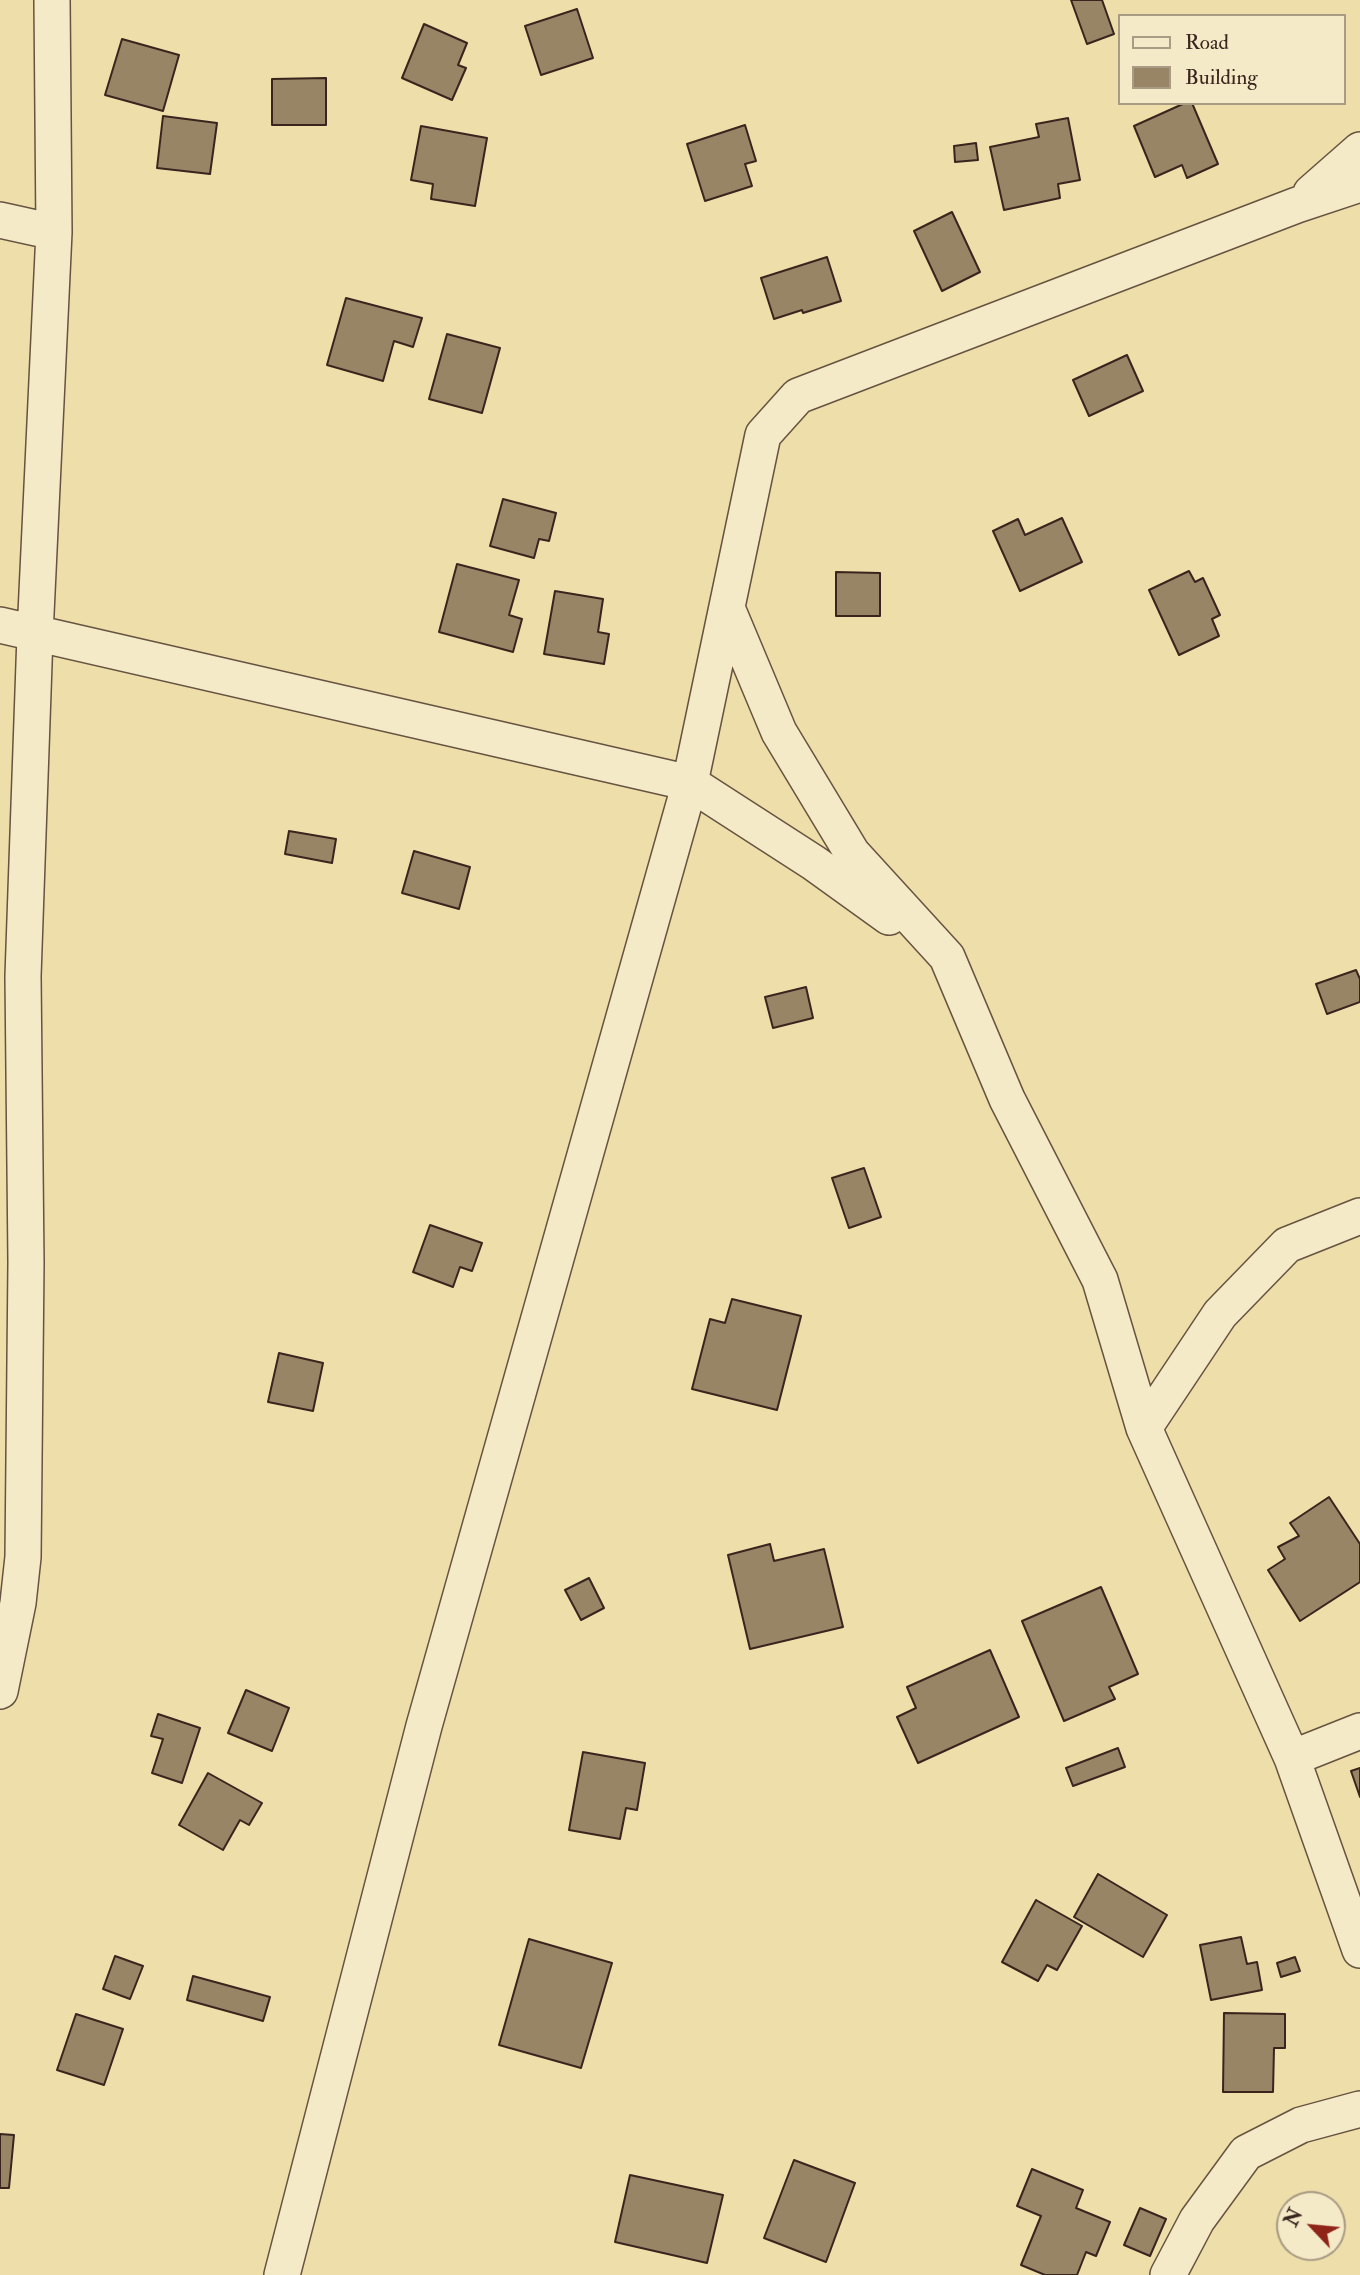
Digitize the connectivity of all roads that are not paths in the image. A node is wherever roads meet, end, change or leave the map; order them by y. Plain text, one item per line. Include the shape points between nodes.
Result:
1 (52, 0) edge
2 (1360, 150) edge
3 (1360, 184) edge
4 (1297, 205) junction
5 (0, 220) edge
6 (54, 232) junction
7 (727, 608) junction
8 (0, 625) edge
9 (35, 635) junction
10 (690, 783) junction
11 (947, 957) junction
12 (11, 973) edge
13 (1360, 1216) edge
14 (13, 1260) edge
15 (1144, 1427) junction
16 (12, 1554) edge
17 (0, 1691) edge
18 (1360, 1731) edge
19 (1292, 1758) junction
20 (1360, 1950) edge
21 (1360, 2109) edge
22 (282, 2275) edge
23 (1168, 2275) edge

1 - 6 street
2 - 4 street
3 - 4 street
4 - 7 street via 798,396 763,435
5 - 6 street
6 - 9 street
7 - 10 street
7 - 11 street via 779,732 852,853
8 - 9 street
9 - 10 street
9 - 12 street
10 - 11 street
10 - 22 street via 424,1726
11 - 15 street via 1007,1099 1100,1280
12 - 14 street
13 - 15 street via 1287,1245 1220,1314
14 - 16 street
15 - 19 street
16 - 17 street via 18,1604
18 - 19 street
19 - 20 street
21 - 23 street via 1301,2124 1246,2153 1197,2220

